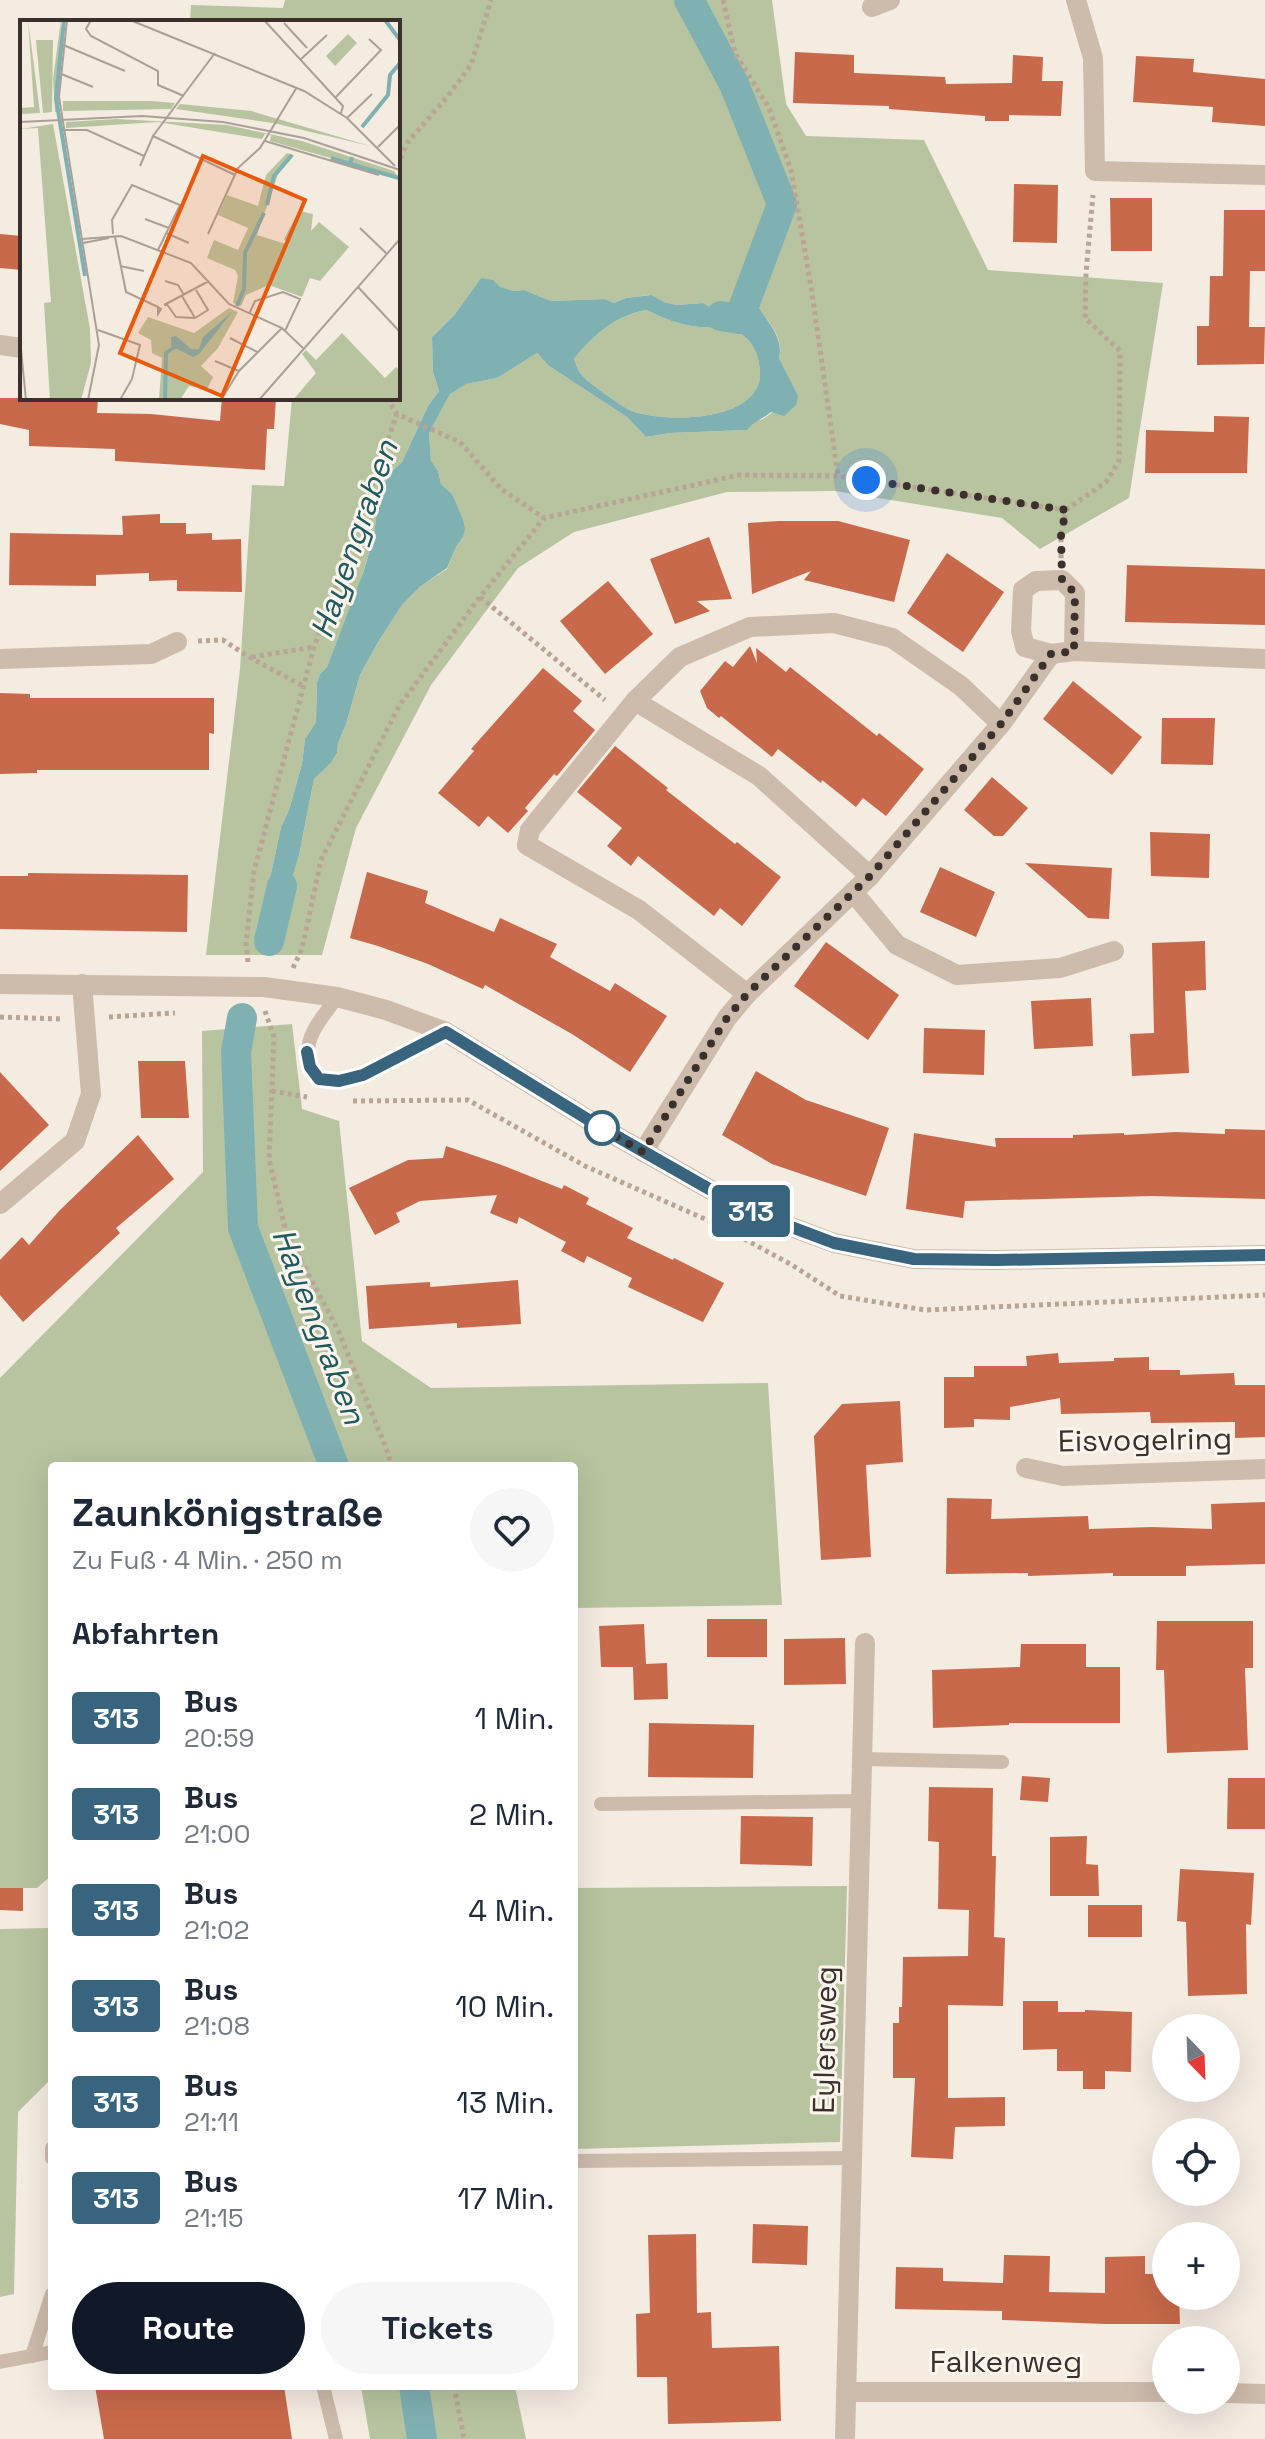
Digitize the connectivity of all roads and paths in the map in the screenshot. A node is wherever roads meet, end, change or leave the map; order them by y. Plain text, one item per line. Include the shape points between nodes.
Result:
1 (491, 0) edge
2 (724, 0) edge
3 (1076, 0) edge
4 (400, 161) edge
5 (1095, 171) junction
6 (1265, 175) edge
7 (0, 345) edge
8 (20, 348) edge
9 (388, 400) edge
10 (397, 414) junction
11 (838, 476) junction
12 (1066, 510) junction
13 (544, 518) junction
14 (1062, 580) junction
15 (480, 597) junction
16 (177, 642) joint
17 (314, 647) junction
18 (1074, 651) junction
19 (1051, 654) junction
20 (249, 657) junction
21 (0, 659) edge
22 (1265, 659) edge
23 (305, 687) junction
24 (628, 708) junction
25 (1001, 724) junction
26 (870, 876) junction
27 (853, 892) junction
28 (1114, 951) dead end
29 (0, 984) edge
30 (82, 984) junction
31 (274, 988) junction
32 (747, 994) junction
33 (337, 997) junction
34 (189, 1012) dead end
35 (0, 1017) edge
36 (84, 1019) junction
37 (446, 1032) junction
38 (643, 1152) junction
39 (0, 1204) edge
40 (1265, 1255) edge
41 (391, 1462) edge
42 (1026, 1468) dead end
43 (1265, 1469) edge
44 (865, 1643) dead end
45 (862, 1759) junction
46 (1002, 1762) dead end
47 (861, 1801) junction
48 (601, 1804) dead end
49 (852, 2158) junction
50 (578, 2161) edge
51 (48, 2306) edge
52 (48, 2353) edge
53 (32, 2356) junction
54 (0, 2362) edge
55 (324, 2390) edge
56 (455, 2390) edge
57 (846, 2392) junction
58 (1152, 2392) edge
59 (1240, 2393) edge
60 (1265, 2394) edge
61 (336, 2439) edge
62 (464, 2439) edge
63 (845, 2439) edge

1 - 4 path via 471,65 407,143
2 - 11 path via 735,53 769,108 791,170
3 - 5 street via 1093,58
5 - 6 street
5 - 12 path via 1085,318 1120,351 1119,461 1106,482
7 - 8 street
9 - 10 path
10 - 13 path via 460,442 501,489
10 - 17 path
11 - 12 path
11 - 13 path via 739,475
12 - 14 path
13 - 15 path
14 - 18 street via 1075,593
14 - 19 street via 1036,581 1023,590 1025,647
15 - 24 path
15 - 31 path via 399,706 321,860 302,949
16 - 20 path via 223,640
16 - 21 street via 151,654
17 - 20 path
17 - 23 path
18 - 19 street
18 - 22 street
19 - 25 street
20 - 23 path
23 - 31 path via 254,871 246,944 247,960
24 - 25 street via 680,657 750,627 834,623 892,638 961,686
24 - 26 street via 759,776
24 - 32 street via 530,830 527,845 639,910
25 - 26 street
26 - 27 street
27 - 28 street via 897,945 957,975 1060,968
27 - 32 street
29 - 30 street
30 - 31 street
30 - 36 street
31 - 33 street
31 - 41 path via 264,1007 274,1037 269,1159 286,1232 338,1330
32 - 38 street
33 - 37 street
33 - 37 lane via 313,1030 307,1052 319,1079 363,1075
34 - 36 path
35 - 36 path
36 - 39 street via 91,1094 75,1141
37 - 38 street
38 - 40 street via 746,1210 834,1243 914,1259
42 - 43 street, Eisvogelring via 1063,1476
44 - 45 street, Eylersweg
45 - 46 lane
45 - 47 street, Eylersweg
47 - 48 lane
47 - 49 street, Eylersweg
49 - 50 lane
49 - 57 street, Eylersweg
51 - 53 lane
52 - 53 lane
53 - 54 lane
55 - 61 lane
56 - 62 path
57 - 58 street, Falkenweg
57 - 63 street, Eylersweg
59 - 60 street

